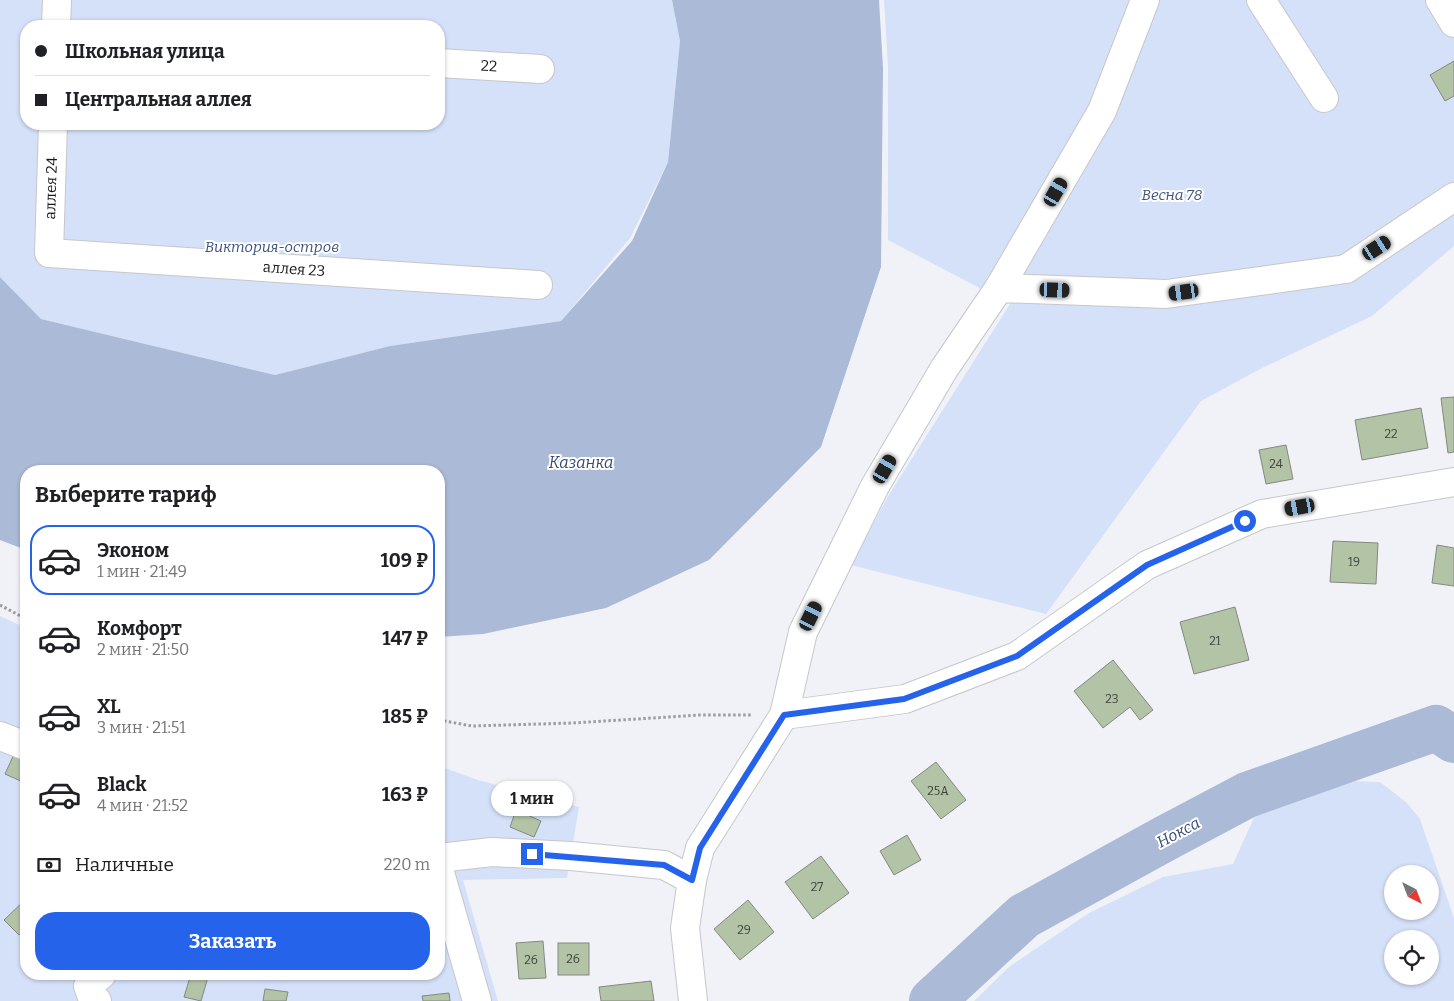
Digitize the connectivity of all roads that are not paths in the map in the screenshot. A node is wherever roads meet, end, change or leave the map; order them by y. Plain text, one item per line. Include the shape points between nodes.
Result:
1 (57, 0) edge
2 (1145, 0) edge
3 (1261, 0) edge
4 (1440, 0) edge
5 (56, 20) edge
6 (1454, 23) edge
7 (445, 63) edge
8 (540, 69) dead end
9 (1324, 98) dead end
10 (53, 130) edge
11 (1454, 197) edge
12 (49, 253) joint
13 (538, 285) dead end
14 (999, 288) junction
15 (1454, 482) edge
16 (784, 715) junction
17 (0, 736) edge
18 (20, 744) edge
19 (445, 857) edge
20 (692, 880) junction
21 (445, 890) edge
22 (95, 980) edge
23 (95, 1001) edge
24 (477, 1001) edge
25 (693, 1001) edge

1 - 5 street
2 - 14 street via 1102,111
3 - 9 street
4 - 6 street
7 - 8 street, 22
10 - 12 street, аллея 24
11 - 14 street via 1346,269 1166,294
12 - 13 street, аллея 23
14 - 16 street via 944,369 876,486 803,632
15 - 16 street via 1262,514 1147,565 1017,656 904,699
16 - 20 street via 700,848
17 - 18 street
19 - 20 street via 492,852 571,856 664,865
20 - 25 street via 685,928
21 - 24 street
22 - 23 street via 88,986

